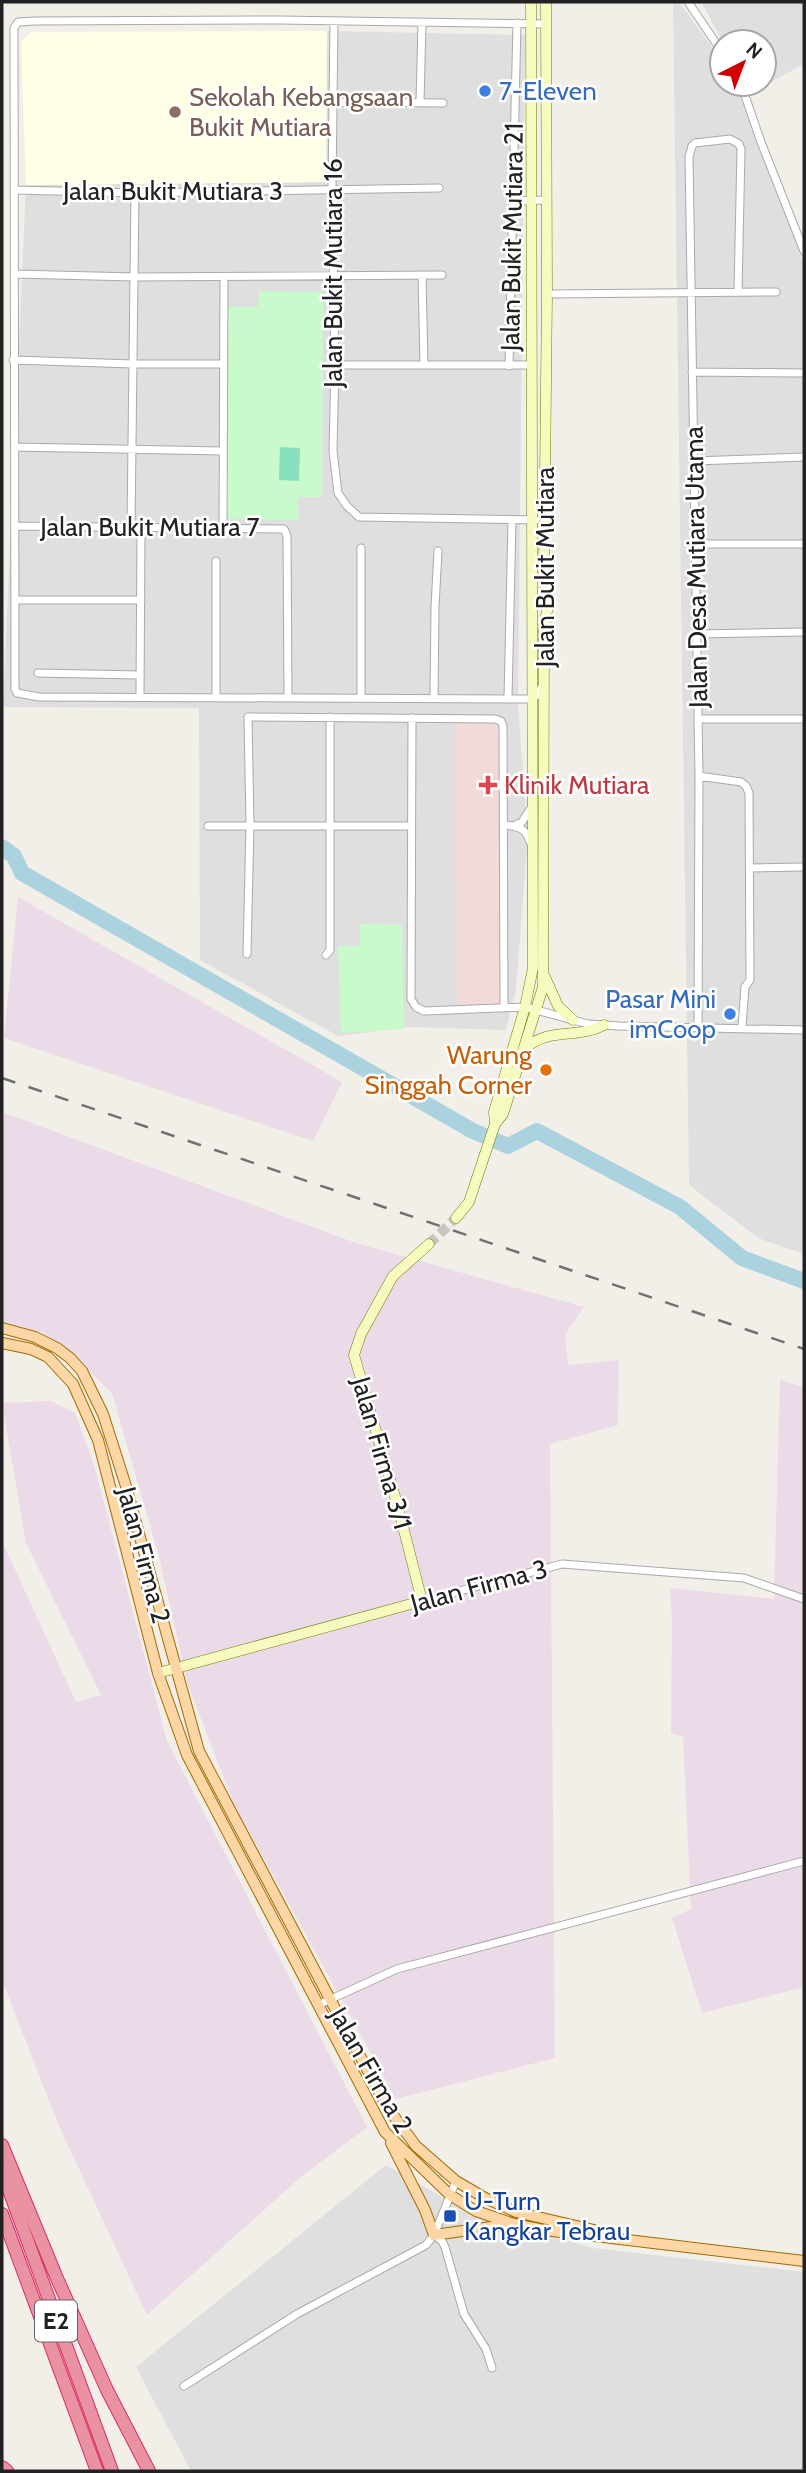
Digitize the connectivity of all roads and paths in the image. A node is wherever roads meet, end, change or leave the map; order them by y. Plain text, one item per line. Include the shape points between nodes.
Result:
1 (531, 2) edge
2 (546, 2) edge
3 (688, 2) edge
4 (334, 21) junction
5 (422, 22) junction
6 (517, 23) junction
7 (531, 23) junction
8 (546, 24) junction
9 (708, 31) edge
10 (746, 98) edge
11 (333, 102) junction
12 (420, 102) junction
13 (443, 103) dead end
14 (439, 188) dead end
15 (15, 190) junction
16 (332, 190) junction
17 (135, 193) junction
18 (547, 200) junction
19 (513, 201) junction
20 (532, 201) junction
21 (804, 251) edge
22 (14, 274) junction
23 (422, 275) junction
24 (442, 275) dead end
25 (224, 276) junction
26 (333, 276) junction
27 (135, 277) junction
28 (532, 282) junction
29 (692, 292) junction
30 (738, 292) junction
31 (776, 292) dead end
32 (547, 294) junction
33 (532, 312) junction
34 (13, 360) junction
35 (133, 364) junction
36 (222, 364) junction
37 (335, 365) junction
38 (424, 365) junction
39 (533, 365) junction
40 (509, 366) junction
41 (692, 372) junction
42 (804, 373) edge
43 (15, 447) junction
44 (222, 450) junction
45 (132, 451) junction
46 (804, 457) edge
47 (694, 461) junction
48 (512, 520) junction
49 (538, 520) junction
50 (16, 526) junction
51 (131, 527) junction
52 (141, 527) junction
53 (223, 530) junction
54 (695, 544) junction
55 (804, 544) edge
56 (361, 548) dead end
57 (438, 551) dead end
58 (216, 561) dead end
59 (16, 600) junction
60 (141, 600) junction
61 (804, 632) edge
62 (697, 634) junction
63 (38, 673) dead end
64 (545, 674) junction
65 (139, 675) junction
66 (140, 697) junction
67 (288, 697) junction
68 (216, 698) junction
69 (361, 698) junction
70 (434, 698) junction
71 (508, 698) junction
72 (533, 699) junction
73 (330, 717) junction
74 (412, 718) junction
75 (698, 719) junction
76 (804, 719) edge
77 (545, 724) junction
78 (699, 776) junction
79 (534, 802) junction
80 (504, 825) junction
81 (516, 825) junction
82 (208, 826) dead end
83 (250, 826) junction
84 (329, 826) junction
85 (411, 827) junction
86 (533, 850) junction
87 (750, 867) junction
88 (804, 867) edge
89 (247, 954) dead end
90 (326, 955) dead end
91 (544, 973) junction
92 (504, 1008) junction
93 (531, 1009) junction
94 (573, 1020) junction
95 (604, 1025) junction
96 (742, 1027) junction
97 (698, 1028) junction
98 (804, 1030) edge
99 (524, 1049) junction
100 (495, 1124) junction
101 (456, 1218) tunnel mouth
102 (429, 1244) tunnel mouth
103 (2, 1328) edge
104 (2, 1343) edge
105 (804, 1599) edge
106 (422, 1601) junction
107 (175, 1668) junction
108 (158, 1673) junction
109 (804, 1861) edge
110 (331, 2000) junction
111 (318, 2005) junction
112 (385, 2132) junction
113 (2, 2145) edge
114 (2, 2171) edge
115 (456, 2180) junction
116 (450, 2195) junction
117 (2, 2214) edge
118 (514, 2224) junction
119 (434, 2235) junction
120 (641, 2241) junction
121 (804, 2261) edge
122 (492, 2368) dead end
123 (184, 2386) dead end
124 (2, 2467) edge
125 (7, 2471) edge
126 (97, 2471) edge
127 (113, 2471) edge
128 (149, 2471) edge

1 - 7 street, Jalan Bukit Mutiara
2 - 8 street, Jalan Bukit Mutiara
3 - 9 street
4 - 5 street
4 - 11 street, Jalan Bukit Mutiara 16
4 - 15 street via 18,22 14,29
5 - 6 street
5 - 12 street
6 - 7 street
6 - 19 street, Jalan Bukit Mutiara 21
7 - 8 street
7 - 20 street, Jalan Bukit Mutiara
8 - 18 street, Jalan Bukit Mutiara
10 - 21 street
11 - 12 street
11 - 16 street, Jalan Bukit Mutiara 16
12 - 13 street
14 - 16 street, Jalan Bukit Mutiara 3
15 - 17 street, Jalan Bukit Mutiara 3
15 - 22 street
16 - 17 street, Jalan Bukit Mutiara 3
16 - 26 street, Jalan Bukit Mutiara 16
17 - 27 street
18 - 20 street
18 - 32 street, Jalan Bukit Mutiara
19 - 20 street
19 - 40 street, Jalan Bukit Mutiara 21
20 - 28 street, Jalan Bukit Mutiara
22 - 27 street
22 - 34 street
23 - 24 street
23 - 26 street
23 - 38 street
25 - 26 street
25 - 27 street
25 - 36 street
26 - 37 street, Jalan Bukit Mutiara 16
27 - 35 street
28 - 32 street
28 - 33 street, Jalan Bukit Mutiara
29 - 30 street
29 - 30 street, Jalan Desa Mutiara Utama via 690,150 695,143 730,139 741,149
29 - 32 street
29 - 41 street, Jalan Desa Mutiara Utama
30 - 31 street
32 - 33 street
32 - 49 street, Jalan Bukit Mutiara
33 - 39 street, Jalan Bukit Mutiara
34 - 35 street
34 - 43 street
35 - 36 street
35 - 45 street
36 - 44 street
37 - 38 street
37 - 48 street, Jalan Bukit Mutiara 16 via 333,451 338,493 359,517
38 - 40 street
39 - 40 street
39 - 49 street, Jalan Bukit Mutiara
41 - 42 street
41 - 47 street, Jalan Desa Mutiara Utama
43 - 45 street
43 - 50 street
44 - 45 street
44 - 53 street
45 - 51 street
46 - 47 street
47 - 54 street, Jalan Desa Mutiara Utama
48 - 49 street
48 - 71 street
49 - 64 street, Jalan Bukit Mutiara via 547,611
49 - 72 street, Jalan Bukit Mutiara
50 - 51 street, Jalan Bukit Mutiara 7
50 - 59 street
51 - 52 street, Jalan Bukit Mutiara 7
52 - 53 street, Jalan Bukit Mutiara 7
52 - 60 street
53 - 67 street, Jalan Bukit Mutiara 7 via 284,529 287,536
54 - 55 street
54 - 62 street, Jalan Desa Mutiara Utama
56 - 69 street
57 - 70 street
58 - 68 street
59 - 60 street
59 - 66 street via 17,693
60 - 65 street
61 - 62 street
62 - 75 street, Jalan Desa Mutiara Utama
63 - 65 street
64 - 72 street via 542,689
64 - 77 street, Jalan Bukit Mutiara
65 - 66 street
66 - 68 street
67 - 68 street
67 - 69 street
69 - 70 street
70 - 71 street
71 - 72 street
72 - 77 street
72 - 79 street, Jalan Bukit Mutiara
73 - 74 street
73 - 83 street via 248,717
73 - 84 street
74 - 80 street via 501,721
74 - 85 street
75 - 76 street
75 - 78 street, Jalan Desa Mutiara Utama
77 - 91 street, Jalan Bukit Mutiara
78 - 87 street via 746,786
78 - 97 street, Jalan Desa Mutiara Utama
79 - 81 street
79 - 86 street, Jalan Bukit Mutiara
80 - 81 street
80 - 92 street
81 - 86 street via 528,834
82 - 83 street
83 - 84 street
83 - 89 street
84 - 85 street
84 - 90 street via 330,950
85 - 92 street via 411,999 424,1011
86 - 93 street, Jalan Bukit Mutiara
87 - 88 street
87 - 96 street via 750,980 745,987
91 - 93 street, Jalan Bukit Mutiara via 543,987
91 - 94 street via 558,1006
92 - 93 street
93 - 94 street
93 - 99 street, Jalan Bukit Mutiara
93 - 100 street via 494,1112
94 - 95 street
95 - 97 street
95 - 99 street via 592,1031 545,1035
96 - 97 street
96 - 98 street
99 - 100 street, Jalan Bukit Mutiara via 503,1114
100 - 101 street via 468,1202
102 - 106 street, Jalan Firma 3/1 via 394,1276 360,1334 354,1355
103 - 107 main road, Jalan Firma 2 via 57,1348 82,1371 103,1414 125,1483
104 - 108 main road, Jalan Firma 2 via 48,1357 74,1384 98,1440
105 - 106 street, Jalan Firma 3 via 744,1578 562,1564
106 - 107 street, Jalan Firma 3
107 - 108 street, Jalan Firma 3
107 - 110 main road, Jalan Firma 2 via 199,1751
108 - 111 main road, Jalan Firma 2 via 187,1755
109 - 110 street via 397,1969
110 - 111 street
110 - 115 main road, Jalan Firma 2 via 387,2108 416,2146
111 - 112 main road, Jalan Firma 2
112 - 116 main road, Jalan Firma 2
112 - 119 main road
113 - 128 highway via 56,2277
114 - 127 highway, E2
115 - 116 street
115 - 120 main road, Jalan Firma 2 via 516,2212
116 - 118 main road, Jalan Firma 2 via 476,2211
116 - 119 street
117 - 126 highway, E2
118 - 119 main road
118 - 120 main road, Jalan Firma 2
119 - 122 street via 445,2247 464,2314
119 - 123 street via 419,2250 297,2314
120 - 121 main road
124 - 125 highway

